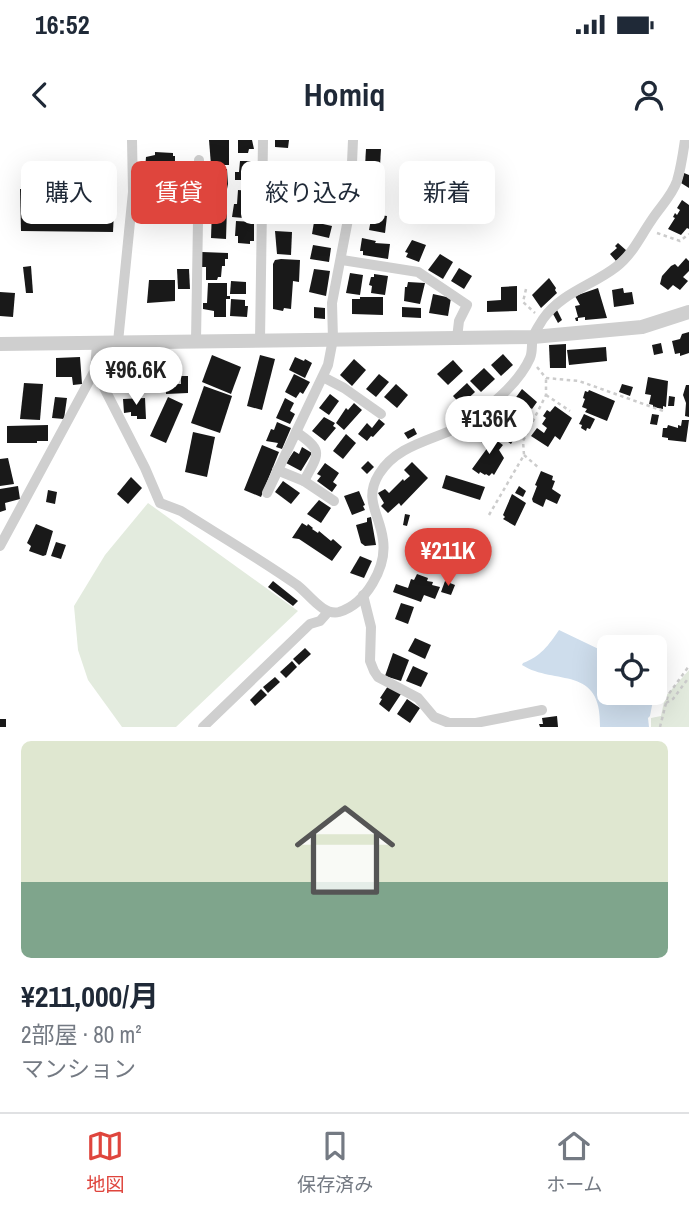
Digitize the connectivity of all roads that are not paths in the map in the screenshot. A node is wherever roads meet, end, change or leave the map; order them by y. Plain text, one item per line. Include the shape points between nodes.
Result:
1 (132, 140) edge
2 (263, 140) edge
3 (353, 140) edge
4 (685, 140) edge
5 (199, 160) dead end
6 (342, 260) junction
7 (689, 312) edge
8 (533, 337) junction
9 (457, 338) junction
10 (333, 339) junction
11 (260, 340) junction
12 (196, 341) junction
13 (118, 342) junction
14 (97, 343) junction
15 (0, 344) edge
16 (95, 370) junction
17 (323, 377) junction
18 (381, 414) dead end
19 (296, 432) junction
20 (277, 470) junction
21 (304, 481) junction
22 (267, 493) dead end
23 (334, 501) dead end
24 (0, 547) edge
25 (363, 595) junction
26 (328, 612) junction
27 (542, 710) dead end
28 (203, 727) edge

1 - 13 street via 133,192
2 - 11 street
3 - 6 street
4 - 8 street via 677,183 630,254 562,300 544,317
5 - 12 street
6 - 9 street via 418,271 467,304
6 - 10 street via 332,303
7 - 8 street via 642,327
8 - 9 street
8 - 25 street via 532,355 525,368 484,410 439,436 412,444 380,472 372,502 383,540 382,559
9 - 10 street
10 - 11 street
10 - 17 street
11 - 12 street
12 - 13 street
13 - 14 street
14 - 15 street
14 - 16 street
16 - 24 street
16 - 26 street via 160,503 181,511 298,586
17 - 18 street
17 - 19 street
19 - 20 street
19 - 21 street via 318,450
20 - 21 street
20 - 22 street
21 - 23 street
25 - 26 street via 350,607
25 - 27 street via 374,671 418,698 434,717 449,723 476,723
26 - 28 street

